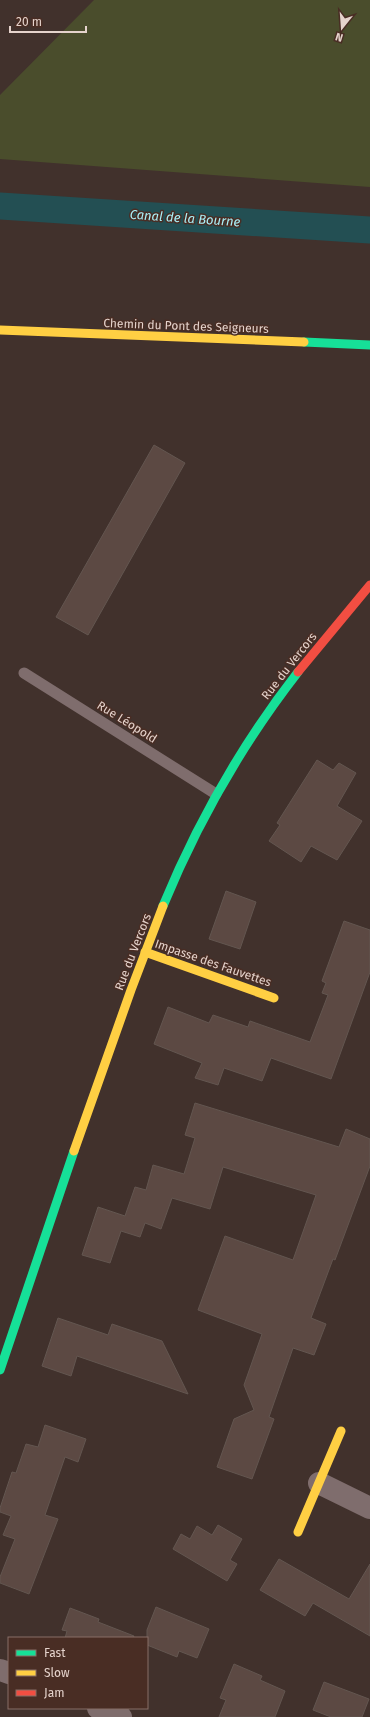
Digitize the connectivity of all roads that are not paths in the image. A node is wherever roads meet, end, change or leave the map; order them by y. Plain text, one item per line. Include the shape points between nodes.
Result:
1 (0, 330) edge
2 (370, 345) edge
3 (370, 585) edge
4 (24, 673) dead end
5 (216, 794) junction
6 (145, 952) junction
7 (274, 998) dead end
8 (0, 1370) edge
9 (341, 1431) dead end
10 (319, 1483) junction
11 (370, 1508) edge
12 (298, 1532) dead end
13 (101, 1709) edge
14 (122, 1717) edge

1 - 2 street, Chemin du Pont des Seigneurs
3 - 5 street, Rue du Vercors via 280,696
4 - 5 lane, Rue Léopold
5 - 6 street, Rue du Vercors via 184,858
6 - 7 street, Impasse des Fauvettes
6 - 8 street, Rue du Vercors
9 - 10 street
10 - 11 street
10 - 12 street
13 - 14 street

